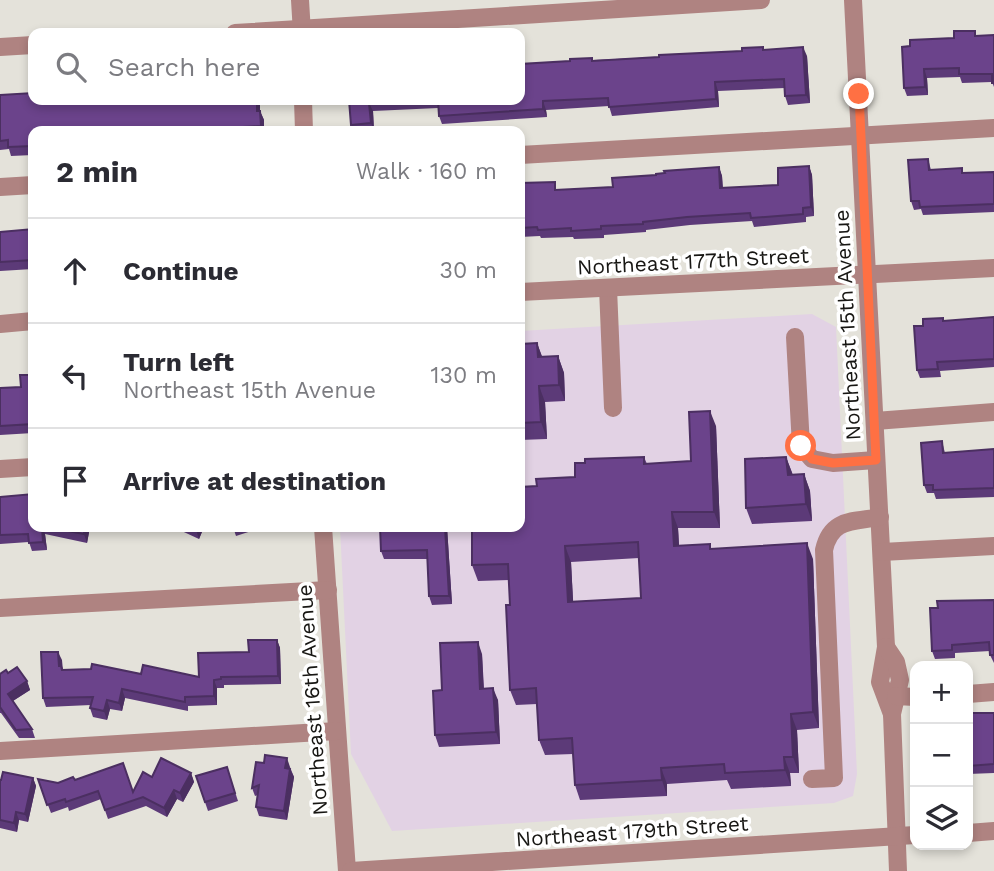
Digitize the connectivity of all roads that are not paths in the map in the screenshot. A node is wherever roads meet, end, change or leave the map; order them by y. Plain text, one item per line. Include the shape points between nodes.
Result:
1 (300, 0) edge
2 (761, 0) edge
3 (853, 0) edge
4 (302, 28) edge
5 (346, 28) edge
6 (28, 45) edge
7 (0, 47) edge
8 (303, 105) edge
9 (304, 126) edge
10 (994, 128) edge
11 (861, 135) junction
12 (525, 155) edge
13 (28, 185) edge
14 (0, 187) edge
15 (994, 268) edge
16 (869, 276) junction
17 (608, 288) junction
18 (525, 292) edge
19 (28, 321) edge
20 (0, 324) edge
21 (795, 337) dead end
22 (613, 408) dead end
23 (994, 412) edge
24 (875, 421) junction
25 (876, 460) junction
26 (28, 467) edge
27 (0, 469) edge
28 (880, 517) junction
29 (323, 532) edge
30 (994, 546) edge
31 (882, 552) junction
32 (328, 590) junction
33 (0, 608) edge
34 (886, 647) junction
35 (994, 692) edge
36 (973, 694) edge
37 (896, 696) junction
38 (910, 696) edge
39 (892, 714) junction
40 (337, 731) junction
41 (0, 751) edge
42 (812, 779) dead end
43 (994, 831) edge
44 (973, 833) edge
45 (910, 835) edge
46 (897, 836) junction
47 (349, 871) edge
48 (898, 871) edge

1 - 4 street
2 - 5 street
3 - 11 street, Northeast 15th Avenue
6 - 7 street
8 - 9 street
10 - 11 street
11 - 12 street
11 - 16 street, Northeast 15th Avenue
13 - 14 street
15 - 16 street, Northeast 177th Street
16 - 17 street, Northeast 177th Street
16 - 24 street, Northeast 15th Avenue
17 - 18 street, Northeast 177th Street
17 - 22 street
19 - 20 street
21 - 25 street via 801,446 812,459 833,463
23 - 24 street
24 - 25 street, Northeast 15th Avenue
25 - 28 street, Northeast 15th Avenue
26 - 27 street
28 - 31 street, Northeast 15th Avenue
28 - 42 street via 839,524 827,536 834,778
29 - 32 street, Northeast 16th Avenue
30 - 31 street
31 - 34 street, Northeast 15th Avenue
32 - 33 street
32 - 40 street, Northeast 16th Avenue
34 - 37 street, Northeast 15th Avenue via 900,680
34 - 39 street, Northeast 15th Avenue via 880,682
35 - 36 street
37 - 38 street
37 - 39 street, Northeast 15th Avenue
39 - 46 street, Northeast 15th Avenue
40 - 41 street
40 - 47 street, Northeast 16th Avenue
43 - 44 street
45 - 46 street, Northeast 179th Street
46 - 47 street, Northeast 179th Street
46 - 48 street, Northeast 15th Avenue

